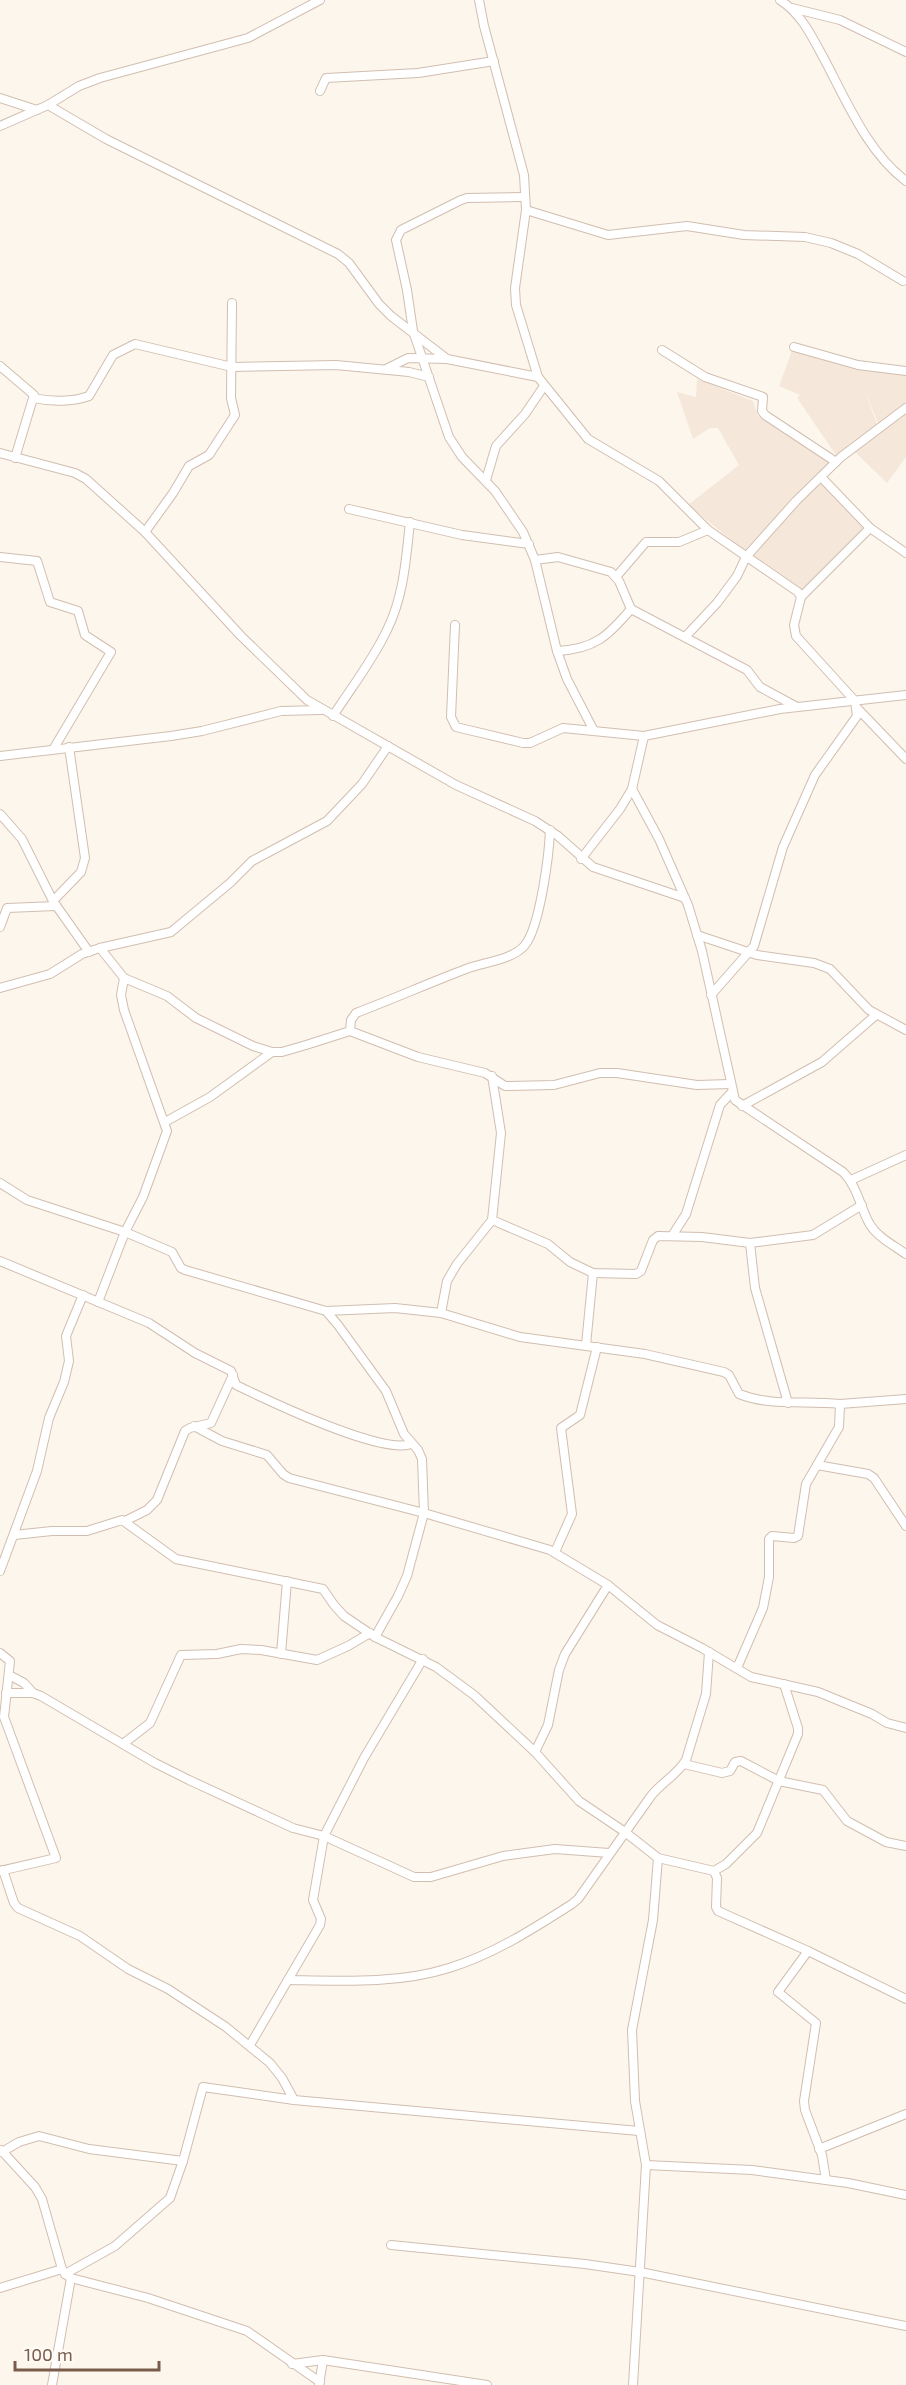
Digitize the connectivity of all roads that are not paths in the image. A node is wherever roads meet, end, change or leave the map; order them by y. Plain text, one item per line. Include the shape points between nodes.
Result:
1 (320, 0) edge
2 (479, 0) edge
3 (780, 0) edge
4 (803, 0) edge
5 (792, 8) junction
6 (803, 9) junction
7 (803, 20) junction
8 (906, 52) edge
9 (494, 61) junction
10 (320, 91) dead end
11 (0, 98) edge
12 (48, 105) junction
13 (37, 110) junction
14 (0, 126) edge
15 (906, 181) edge
16 (525, 197) junction
17 (526, 210) junction
18 (903, 281) dead end
19 (232, 303) dead end
20 (413, 331) junction
21 (794, 347) dead end
22 (662, 350) dead end
23 (423, 356) junction
24 (447, 359) junction
25 (0, 366) edge
26 (232, 368) junction
27 (385, 370) junction
28 (906, 371) edge
29 (429, 377) junction
30 (538, 377) junction
31 (544, 386) junction
32 (34, 398) junction
33 (906, 408) edge
34 (0, 453) edge
35 (15, 458) junction
36 (836, 462) junction
37 (821, 477) junction
38 (486, 480) junction
39 (348, 508) dead end
40 (410, 522) junction
41 (870, 528) junction
42 (708, 530) junction
43 (145, 532) junction
44 (529, 544) junction
45 (906, 553) edge
46 (0, 557) edge
47 (746, 557) junction
48 (535, 560) junction
49 (616, 577) junction
50 (801, 597) junction
51 (632, 609) junction
52 (455, 625) dead end
53 (686, 636) junction
54 (557, 651) junction
55 (906, 695) edge
56 (856, 705) junction
57 (797, 707) junction
58 (322, 710) junction
59 (333, 716) junction
60 (594, 730) junction
61 (644, 736) junction
62 (388, 746) junction
63 (69, 747) junction
64 (54, 748) junction
65 (0, 756) edge
66 (906, 759) edge
67 (632, 789) junction
68 (0, 814) edge
69 (550, 830) junction
70 (581, 859) junction
71 (685, 898) junction
72 (55, 904) junction
73 (0, 927) edge
74 (697, 935) junction
75 (100, 948) junction
76 (89, 952) junction
77 (749, 952) junction
78 (124, 978) junction
79 (0, 988) edge
80 (711, 995) junction
81 (876, 1015) junction
82 (906, 1030) edge
83 (350, 1031) junction
84 (272, 1052) junction
85 (491, 1076) junction
86 (731, 1088) junction
87 (742, 1106) junction
88 (165, 1122) junction
89 (906, 1155) edge
90 (851, 1180) junction
91 (0, 1183) edge
92 (862, 1205) junction
93 (492, 1220) junction
94 (125, 1232) junction
95 (672, 1236) junction
96 (750, 1244) junction
97 (906, 1254) edge
98 (0, 1261) edge
99 (593, 1273) junction
100 (82, 1295) junction
101 (98, 1302) junction
102 (340, 1310) junction
103 (326, 1311) junction
104 (441, 1313) junction
105 (338, 1325) junction
106 (586, 1346) junction
107 (597, 1347) junction
108 (233, 1374) junction
109 (906, 1399) edge
110 (788, 1403) junction
111 (840, 1404) junction
112 (194, 1426) junction
113 (411, 1444) junction
114 (817, 1465) junction
115 (424, 1513) junction
116 (125, 1521) junction
117 (906, 1526) edge
118 (14, 1535) junction
119 (555, 1552) junction
120 (2, 1561) edge
121 (0, 1571) edge
122 (288, 1581) junction
123 (608, 1585) junction
124 (372, 1635) junction
125 (709, 1652) junction
126 (0, 1653) edge
127 (281, 1654) junction
128 (423, 1659) junction
129 (737, 1668) junction
130 (9, 1675) junction
131 (784, 1684) junction
132 (6, 1693) junction
133 (33, 1693) junction
134 (906, 1728) edge
135 (123, 1744) junction
136 (536, 1752) junction
137 (684, 1764) junction
138 (779, 1781) junction
139 (625, 1832) junction
140 (324, 1836) junction
141 (906, 1845) edge
142 (609, 1853) junction
143 (658, 1858) junction
144 (1, 1870) edge
145 (714, 1870) junction
146 (808, 1951) junction
147 (288, 1980) junction
148 (906, 1999) edge
149 (250, 2045) junction
150 (294, 2100) junction
151 (906, 2114) edge
152 (639, 2131) junction
153 (819, 2149) junction
154 (1, 2151) edge
155 (183, 2161) junction
156 (646, 2165) junction
157 (826, 2180) junction
158 (906, 2195) edge
159 (391, 2245) dead end
160 (640, 2272) junction
161 (66, 2274) junction
162 (0, 2288) edge
163 (906, 2326) edge
164 (323, 2360) junction
165 (292, 2364) junction
166 (320, 2384) edge
167 (52, 2385) edge
168 (487, 2385) edge
169 (633, 2385) edge

1 - 12 street via 248,38 100,78
2 - 9 street
3 - 5 street
4 - 6 street
5 - 6 street
5 - 7 street
6 - 7 street
6 - 8 street via 840,20
7 - 15 street via 871,143
9 - 10 street via 418,73 327,78
9 - 16 street via 521,157
11 - 13 street
12 - 13 street
12 - 20 street via 106,139 338,254 379,304
13 - 14 street
16 - 17 street
16 - 20 street via 467,198 398,234
17 - 18 street via 608,235 687,226 744,235 805,237 858,254
17 - 30 street via 516,305
19 - 26 street
20 - 23 street
20 - 24 street
21 - 28 street via 858,365
22 - 36 street via 705,377 763,397 765,415
23 - 24 street
23 - 27 street via 408,357
23 - 29 street
24 - 30 street
25 - 32 street
26 - 27 street via 323,365
26 - 32 street via 130,345 113,355 89,396 52,401
26 - 43 street via 235,415 209,455 189,466
27 - 29 street
29 - 38 street via 454,448
30 - 31 street
31 - 38 street via 496,446
31 - 42 street via 588,439 659,481
32 - 35 street
33 - 36 street
34 - 35 street
35 - 43 street via 86,479
36 - 37 street
37 - 41 street
37 - 47 street
38 - 44 street
39 - 40 street
40 - 44 street via 462,535
40 - 59 street via 404,575 392,617
41 - 45 street
41 - 50 street
42 - 47 street
42 - 49 street via 679,542 646,542
43 - 58 street via 241,636
44 - 48 street
46 - 64 street via 37,561 50,602 78,611 85,635 111,652
47 - 50 street
47 - 53 street via 717,603
48 - 49 street via 558,557 605,569
48 - 54 street
49 - 51 street
50 - 56 street via 794,625 796,636
51 - 53 street
51 - 54 street via 600,640 585,648
52 - 60 street via 451,717 456,727 523,743 563,728
53 - 57 street via 747,670 760,687
54 - 60 street
55 - 56 street
56 - 57 street
56 - 66 street
56 - 77 street via 857,716 814,776 777,864
57 - 61 street
58 - 59 street
58 - 63 street via 281,711 202,731
59 - 62 street
60 - 61 street
61 - 67 street
62 - 69 street via 456,785
62 - 75 street via 362,784 327,821 252,861 171,932
63 - 64 street
63 - 72 street via 85,858 81,872
64 - 65 street
67 - 70 street
67 - 71 street
68 - 72 street via 22,839
69 - 70 street
69 - 83 street via 549,860 538,911 530,937 519,952 356,1013
70 - 71 street via 606,873
71 - 74 street
72 - 73 street via 8,908
72 - 76 street
74 - 77 street
74 - 80 street
75 - 76 street
75 - 78 street
76 - 79 street via 43,976
77 - 80 street
77 - 81 street via 830,969
78 - 84 street via 167,996 196,1018
78 - 88 street via 124,1010
80 - 86 street
81 - 82 street
81 - 87 street via 822,1062
83 - 84 street
83 - 85 street via 418,1057
84 - 88 street via 210,1097
85 - 86 street via 505,1086 554,1085 600,1073 617,1073
85 - 93 street via 501,1133
86 - 87 street
86 - 95 street via 720,1105 686,1214
87 - 90 street via 834,1164
88 - 94 street via 162,1146
89 - 90 street
90 - 92 street
91 - 94 street via 27,1200
92 - 96 street via 813,1235
92 - 97 street via 876,1233
93 - 99 street via 548,1244 570,1262
93 - 104 street via 447,1281
94 - 101 street
94 - 103 street via 172,1252 185,1270
95 - 96 street
95 - 99 street via 655,1237 639,1274
96 - 110 street via 754,1288
98 - 100 street
99 - 106 street
100 - 101 street
100 - 118 street via 66,1336 69,1361 64,1382 51,1410 37,1471
101 - 108 street via 149,1323
102 - 103 street
102 - 104 street via 395,1308
102 - 105 street
103 - 105 street
104 - 106 street via 520,1337
105 - 113 street via 386,1392
106 - 107 street
107 - 110 street via 724,1372 739,1394 768,1403
107 - 119 street via 580,1415 561,1428 572,1514
108 - 112 street via 211,1423
108 - 113 street via 236,1385 304,1417 375,1441 398,1446
109 - 111 street
110 - 111 street
111 - 114 street via 839,1427
112 - 115 street via 222,1441 267,1455 289,1478
112 - 116 street via 185,1431 152,1507
113 - 115 street via 422,1459
114 - 117 street via 859,1471 874,1478
114 - 129 street via 806,1484 798,1536 769,1539 769,1577 763,1608
115 - 119 street
115 - 124 street via 407,1576
116 - 118 street via 87,1531
116 - 122 street via 176,1559
118 - 120 street
119 - 123 street
120 - 121 street
122 - 124 street via 323,1589 344,1616
122 - 127 street
123 - 125 street via 657,1625
123 - 136 street via 565,1654 548,1725
124 - 127 street via 317,1660
124 - 128 street
125 - 129 street
125 - 137 street via 702,1709
126 - 130 street via 10,1661
127 - 135 street via 241,1649 181,1655 150,1723
128 - 136 street via 474,1695
128 - 140 street via 364,1758
129 - 131 street via 758,1680
130 - 132 street
130 - 133 street
131 - 134 street via 818,1692 887,1724
131 - 138 street via 798,1728
132 - 133 street
132 - 144 street via 4,1717 56,1857
133 - 135 street
135 - 140 street via 189,1780 293,1828
136 - 139 street via 579,1801
137 - 138 street via 727,1773 735,1762 741,1761
137 - 139 street via 659,1786
138 - 141 street via 823,1790 847,1821 886,1842
138 - 145 street via 757,1833 726,1864
139 - 142 street
139 - 143 street
140 - 142 street via 423,1878 503,1856 555,1849
140 - 147 street via 313,1900 320,1925
142 - 147 street via 572,1904 530,1930 450,1968 408,1976
143 - 145 street
143 - 152 street via 653,1920 632,2030
144 - 149 street via 18,1908 80,1936 128,1969 192,2004
145 - 146 street via 718,1911
146 - 148 street
146 - 153 street via 778,1992 816,2023 804,2101
147 - 149 street
149 - 150 street via 270,2062
150 - 152 street
150 - 155 street via 202,2087
151 - 153 street
152 - 156 street
153 - 157 street
154 - 155 street via 39,2136 88,2149
154 - 161 street via 42,2199
155 - 161 street via 165,2204 115,2246
156 - 157 street via 752,2170
156 - 160 street
157 - 158 street
159 - 160 street
160 - 163 street
160 - 169 street
161 - 162 street
161 - 165 street via 247,2331
161 - 167 street
164 - 165 street
164 - 166 street
164 - 168 street
165 - 166 street

